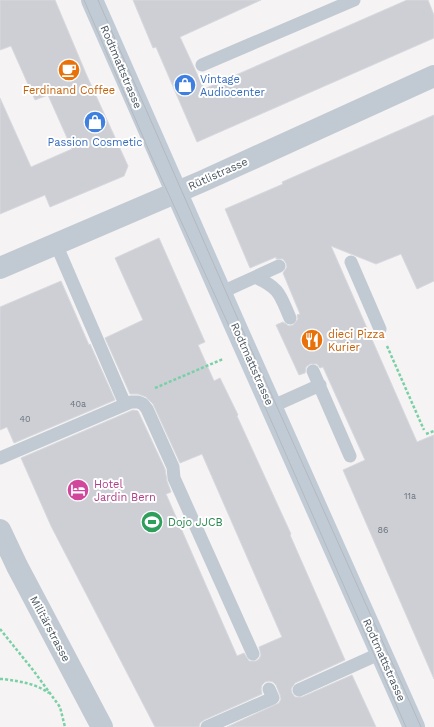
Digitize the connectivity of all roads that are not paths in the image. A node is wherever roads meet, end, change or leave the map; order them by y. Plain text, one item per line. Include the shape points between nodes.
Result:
1 (92, 0) edge
2 (354, 0) edge
3 (202, 65) dead end
4 (434, 76) edge
5 (176, 192) junction
6 (56, 244) junction
7 (351, 262) dead end
8 (279, 266) dead end
9 (0, 268) edge
10 (255, 277) junction
11 (220, 293) junction
12 (290, 318) dead end
13 (380, 329) road end
14 (313, 371) dead end
15 (320, 385) junction
16 (130, 403) junction
17 (271, 406) junction
18 (350, 456) dead end
19 (0, 458) edge
20 (0, 530) edge
21 (381, 653) junction
22 (253, 654) dead end
23 (269, 689) dead end
24 (299, 690) dead end
25 (102, 727) edge
26 (207, 727) edge
27 (414, 727) edge

1 - 5 street, Rodtmattstrasse
2 - 3 lane
4 - 5 street, Rütlistrasse
5 - 6 street, Rütlistrasse
5 - 11 street, Rodtmattstrasse
6 - 9 street, Rütlistrasse
6 - 16 lane
7 - 13 lane
8 - 10 lane
10 - 11 lane
10 - 12 lane via 269,283 279,293
11 - 17 street, Rodtmattstrasse
14 - 15 lane
15 - 17 lane
15 - 18 lane
16 - 19 lane
16 - 22 lane via 145,406 150,413 173,467 174,478
17 - 21 street, Rodtmattstrasse
20 - 25 street, Militärstrasse
21 - 24 lane
21 - 27 street, Rodtmattstrasse
23 - 26 lane via 273,698

